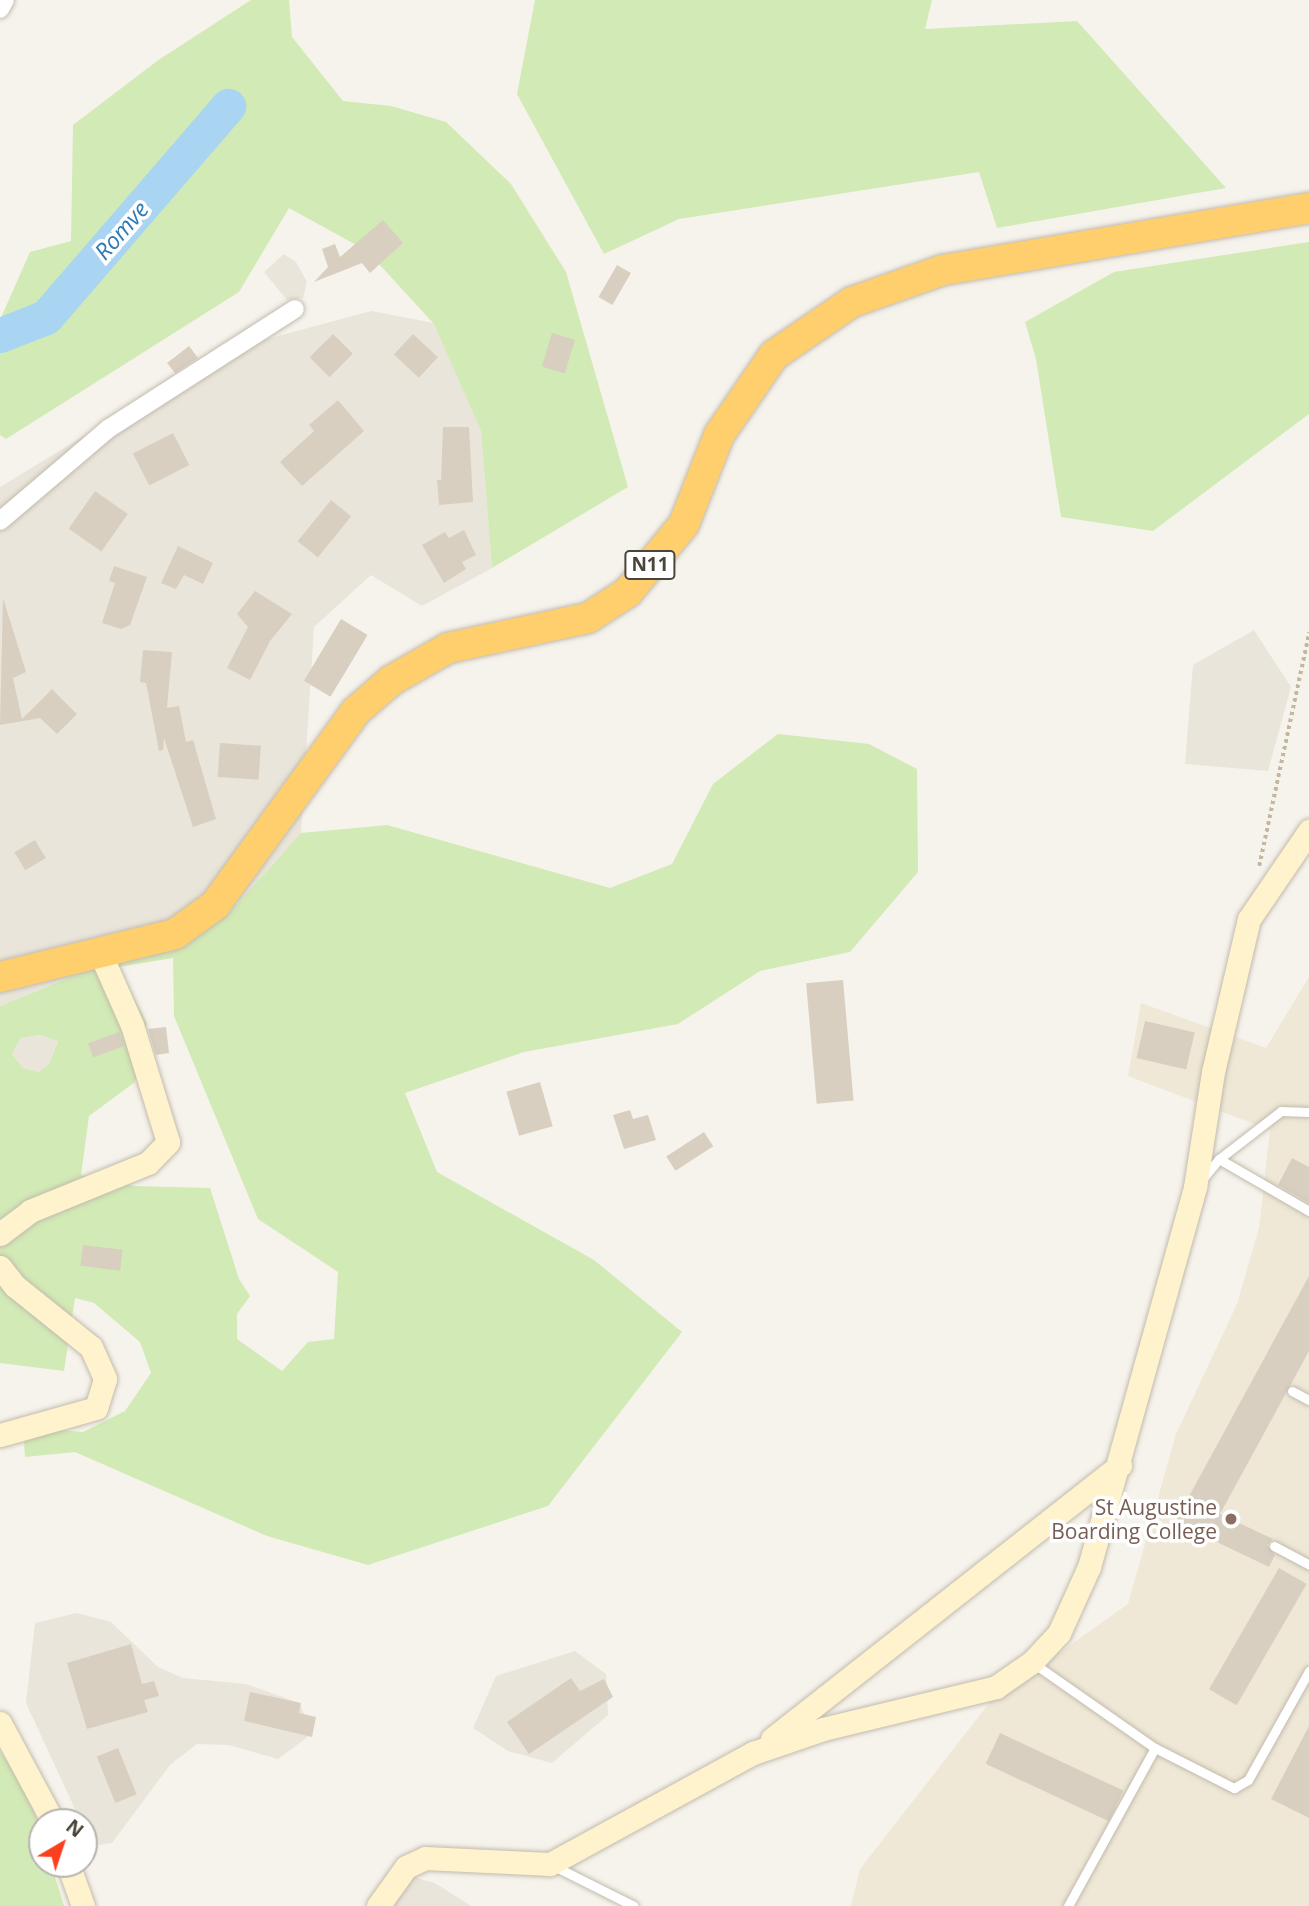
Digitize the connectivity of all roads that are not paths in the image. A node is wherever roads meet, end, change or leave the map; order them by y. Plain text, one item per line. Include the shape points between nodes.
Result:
1 (5, 0) edge
2 (0, 9) edge
3 (1309, 208) edge
4 (295, 309) dead end
5 (0, 521) edge
6 (1309, 831) edge
7 (101, 956) junction
8 (0, 977) edge
9 (1309, 1112) edge
10 (1219, 1159) junction
11 (1195, 1187) junction
12 (1309, 1211) edge
13 (0, 1234) edge
14 (0, 1267) edge
15 (1292, 1391) dead end
16 (1309, 1399) edge
17 (0, 1435) edge
18 (1119, 1465) junction
19 (1274, 1546) dead end
20 (1309, 1565) edge
21 (1032, 1662) junction
22 (1309, 1671) edge
23 (0, 1723) edge
24 (1155, 1748) junction
25 (753, 1753) junction
26 (46, 1808) edge
27 (550, 1864) junction
28 (73, 1878) edge
29 (83, 1906) edge
30 (378, 1906) edge
31 (634, 1906) edge
32 (1068, 1906) edge

1 - 2 street
3 - 7 highway, N11 via 943,270 852,302 774,355 719,435 684,524 628,592 588,618 447,648 392,680 355,712 215,905 175,934
4 - 5 street via 108,429
6 - 11 street via 1249,919 1213,1072
7 - 8 highway, N11
7 - 13 street via 132,1025 168,1142 148,1163 30,1211
9 - 10 lane via 1281,1111
10 - 11 lane
10 - 12 lane
11 - 18 street
14 - 17 street via 15,1286 91,1347 104,1379 96,1408
15 - 16 lane
18 - 21 street via 1074,1607 1059,1633
18 - 25 street
19 - 20 lane
21 - 24 lane
21 - 25 street via 996,1686 822,1729
22 - 24 lane via 1241,1786 1234,1788
23 - 26 street
24 - 32 lane
25 - 27 street
27 - 30 street via 425,1858 406,1867
27 - 31 lane
28 - 29 street

